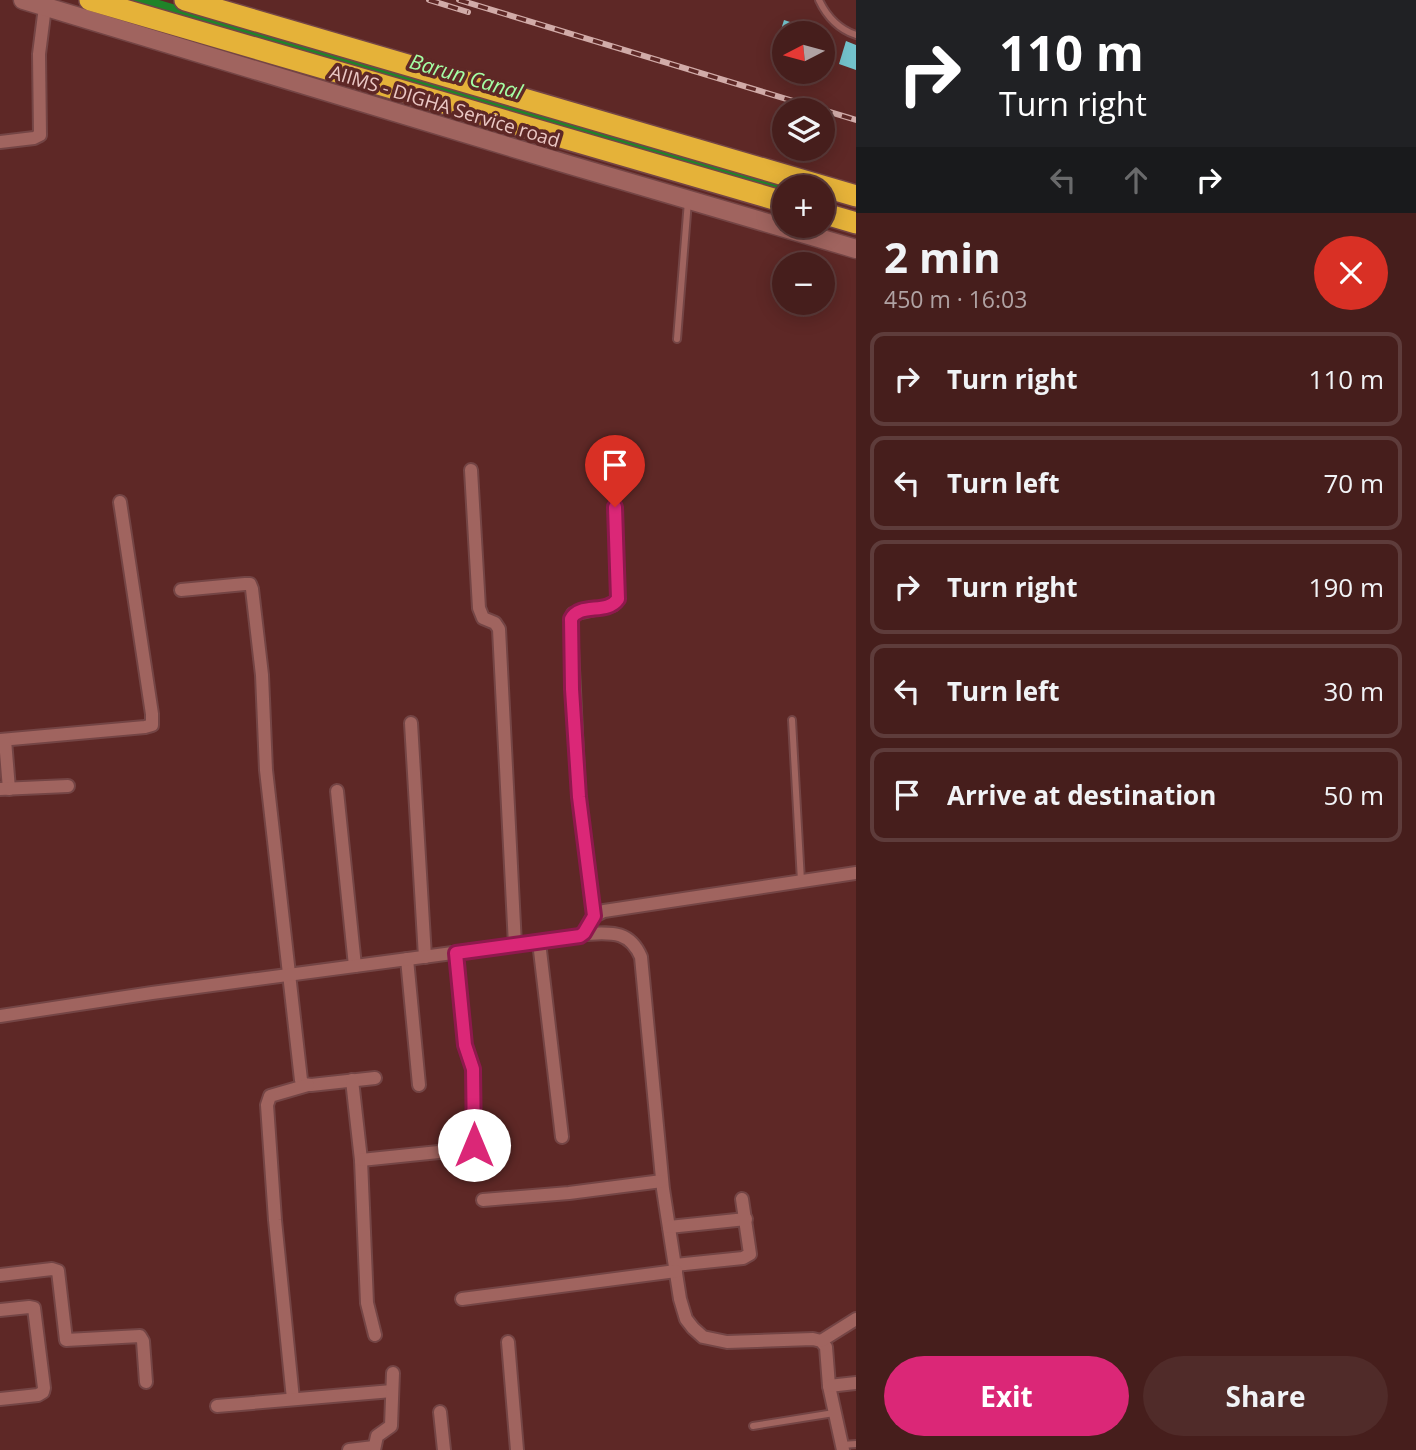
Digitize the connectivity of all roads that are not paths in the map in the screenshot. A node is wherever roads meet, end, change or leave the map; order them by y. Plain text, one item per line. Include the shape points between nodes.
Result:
1 (23, 0) edge
2 (90, 0) edge
3 (185, 0) edge
4 (818, 0) edge
5 (45, 7) junction
6 (856, 35) edge
7 (0, 142) edge
8 (856, 196) edge
9 (772, 199) edge
10 (688, 200) junction
11 (835, 217) edge
12 (856, 223) edge
13 (856, 249) edge
14 (677, 339) dead end
15 (471, 470) dead end
16 (120, 502) dead end
17 (615, 507) dead end
18 (181, 590) dead end
19 (792, 720) dead end
20 (411, 723) dead end
21 (2, 740) edge
22 (68, 786) dead end
23 (5, 789) edge
24 (337, 791) dead end
25 (856, 873) edge
26 (801, 881) junction
27 (594, 916) junction
28 (584, 933) junction
29 (539, 942) junction
30 (515, 945) junction
31 (456, 953) junction
32 (425, 957) junction
33 (407, 959) junction
34 (355, 966) junction
35 (288, 975) junction
36 (0, 1016) edge
37 (375, 1078) dead end
38 (352, 1080) junction
39 (308, 1085) junction
40 (419, 1086) dead end
41 (562, 1137) dead end
42 (361, 1160) junction
43 (662, 1181) junction
44 (742, 1199) dead end
45 (482, 1200) dead end
46 (746, 1219) junction
47 (669, 1227) junction
48 (676, 1268) junction
49 (0, 1275) edge
50 (462, 1299) dead end
51 (0, 1310) edge
52 (856, 1319) edge
53 (375, 1335) dead end
54 (821, 1341) junction
55 (508, 1342) dead end
56 (393, 1373) dead end
57 (146, 1382) dead end
58 (856, 1383) edge
59 (830, 1386) junction
60 (392, 1391) junction
61 (0, 1399) edge
62 (293, 1399) junction
63 (217, 1406) dead end
64 (440, 1412) dead end
65 (835, 1413) junction
66 (753, 1426) dead end
67 (847, 1446) edge
68 (374, 1449) edge
69 (349, 1450) edge
70 (444, 1450) edge
71 (517, 1450) edge

1 - 5 main road, AIIMS - DIGHA Service road
2 - 9 highway
3 - 8 highway
4 - 6 lane via 837,26
5 - 7 street via 39,54 40,135
5 - 10 main road, AIIMS - DIGHA Service road
10 - 13 main road, AIIMS - DIGHA Service road
10 - 14 lane
11 - 12 highway
15 - 30 street via 479,608 483,618 499,629
16 - 21 street via 153,723
17 - 27 street via 618,599 609,607 576,612 571,619 579,797
18 - 35 street via 251,586
19 - 26 lane
20 - 32 street
21 - 23 street
22 - 23 street
24 - 34 street
25 - 26 street
26 - 27 street
27 - 28 street
28 - 29 street
28 - 43 street via 625,937 641,957
29 - 30 street
29 - 41 street
30 - 31 street
31 - 32 street
31 - 42 street via 465,1045 473,1069 473,1147
32 - 33 street
33 - 34 street
33 - 40 street
34 - 35 street
35 - 36 street
35 - 39 street via 300,1076
37 - 38 street
38 - 39 street
38 - 42 street
39 - 62 street via 270,1096 267,1105
42 - 53 street via 367,1303
43 - 45 street
43 - 47 street
44 - 46 street
46 - 47 street
46 - 48 street via 751,1251 747,1256
47 - 48 street
48 - 50 street
48 - 54 street via 686,1319 703,1337 727,1342
49 - 57 street via 58,1271 66,1340 140,1336
51 - 61 street via 34,1308 44,1388 38,1395
52 - 54 street
54 - 59 street via 826,1348
55 - 71 street
56 - 60 street
58 - 59 street
59 - 65 street
60 - 62 street
60 - 68 street via 391,1426 377,1436
62 - 63 street
64 - 70 street
65 - 66 lane
65 - 67 street
68 - 69 street

